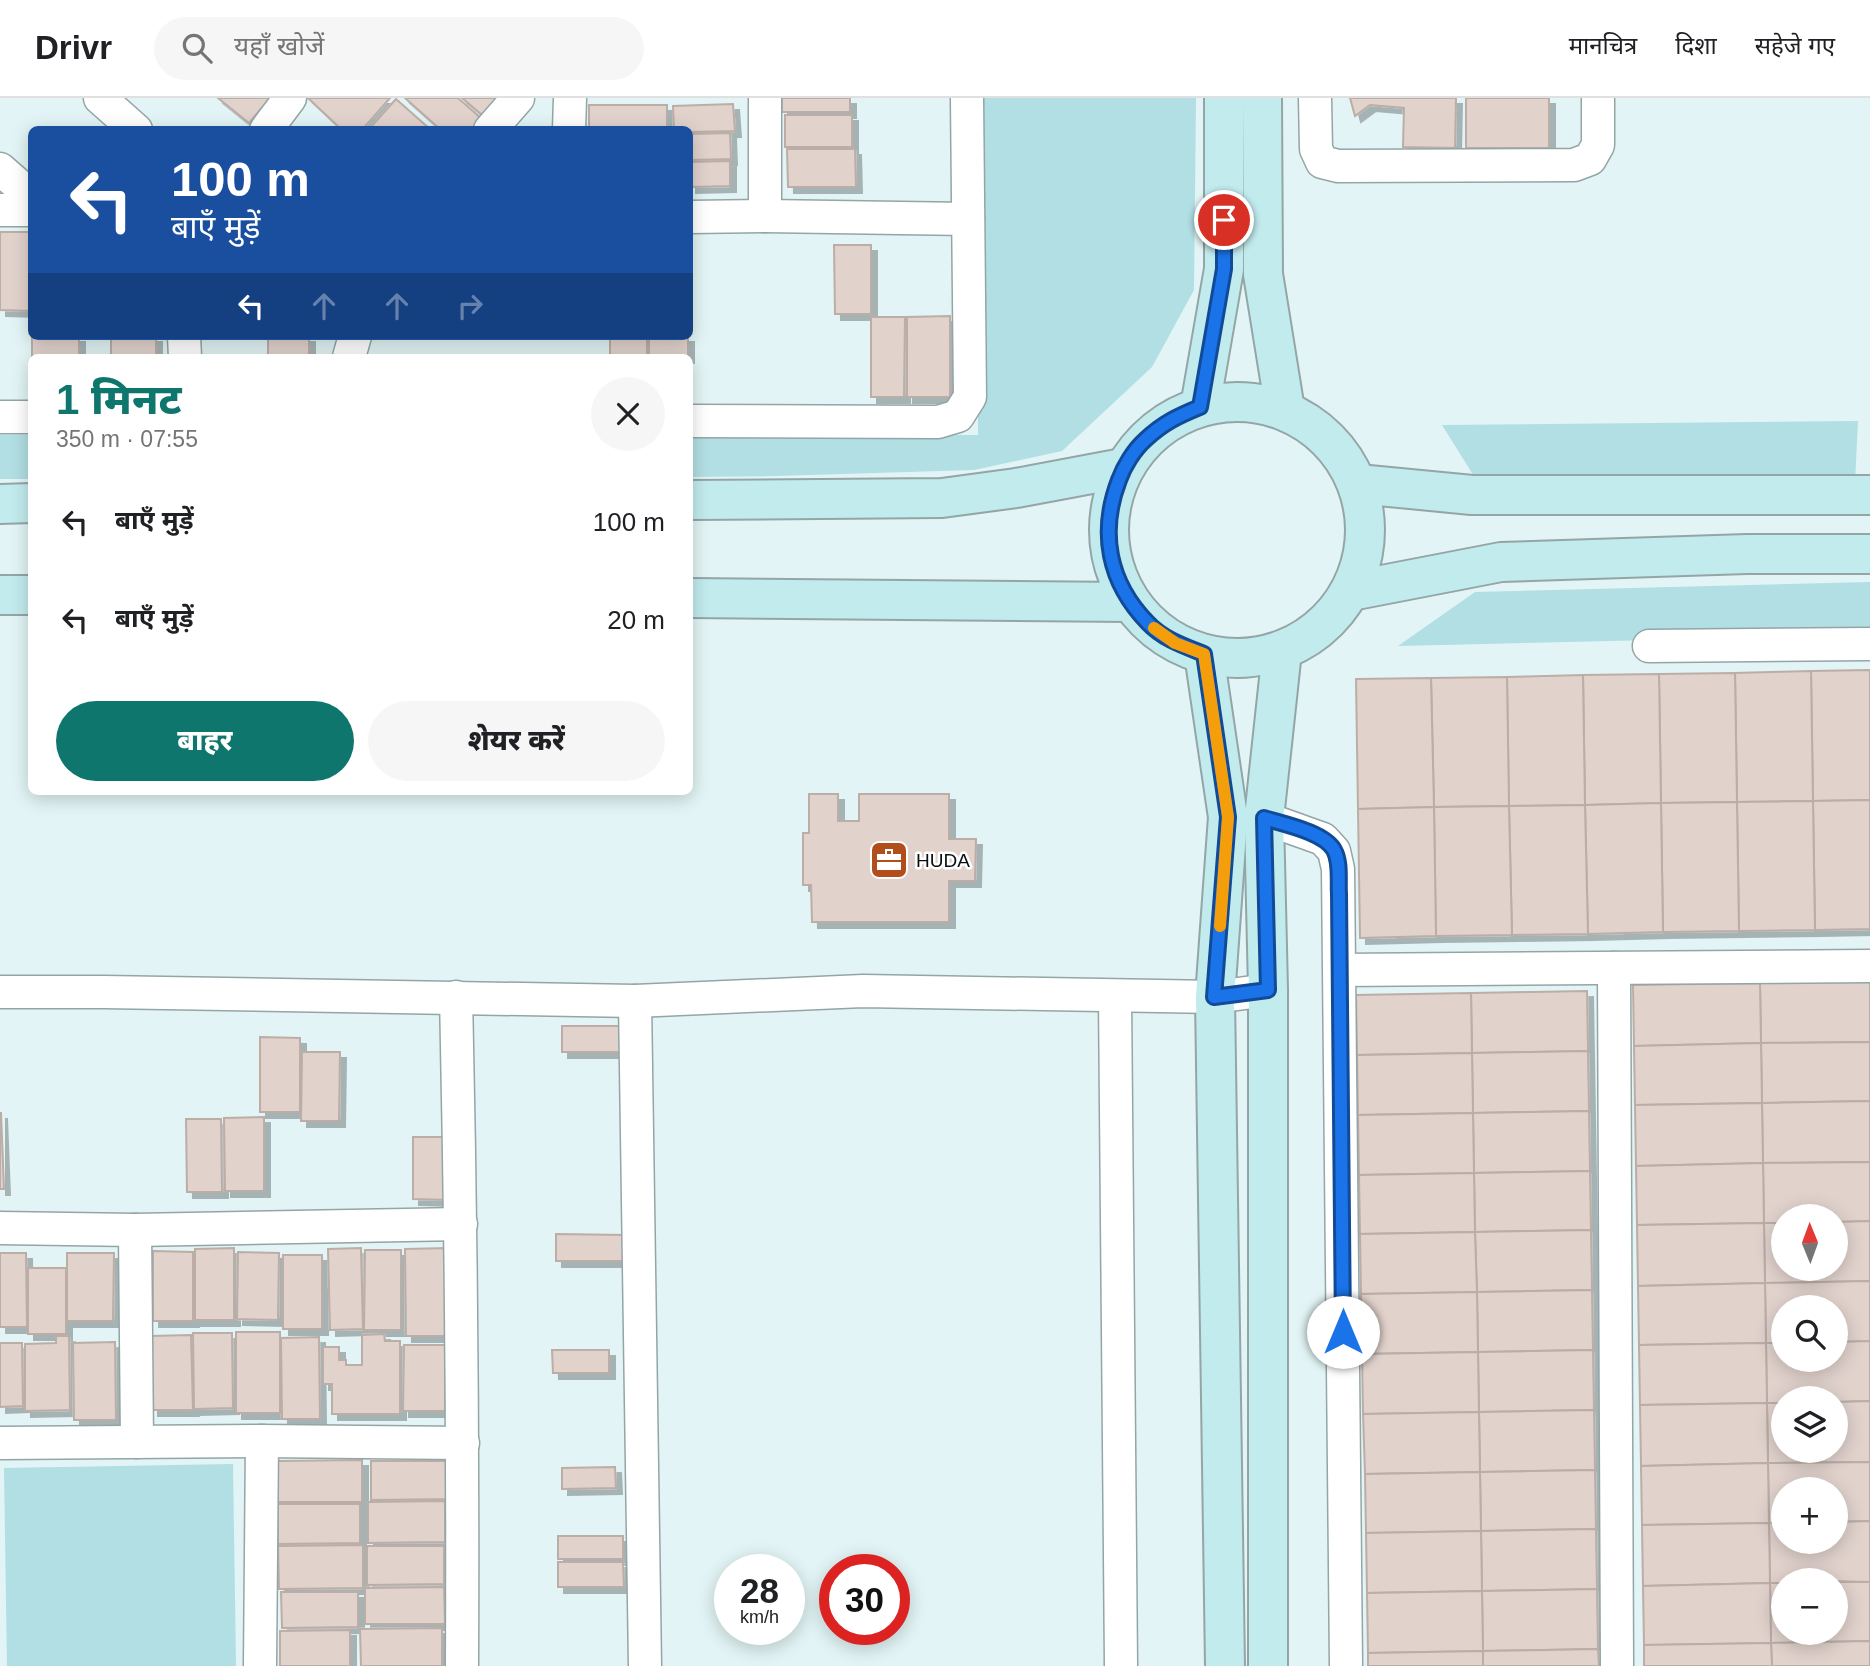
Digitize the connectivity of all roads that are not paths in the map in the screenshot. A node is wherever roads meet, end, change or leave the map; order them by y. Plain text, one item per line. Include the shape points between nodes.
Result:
1 (100, 98) edge
2 (290, 98) edge
3 (518, 98) edge
4 (570, 98) edge
5 (765, 98) edge
6 (967, 98) edge
7 (1224, 98) edge
8 (1262, 98) edge
9 (1315, 98) edge
10 (1598, 98) edge
11 (132, 126) edge
12 (269, 126) edge
13 (494, 126) edge
14 (569, 126) edge
15 (0, 169) edge
16 (28, 194) edge
17 (0, 210) edge
18 (28, 210) edge
19 (765, 216) junction
20 (693, 217) edge
21 (968, 219) junction
22 (1200, 407) junction
23 (1285, 410) junction
24 (0, 417) edge
25 (28, 417) edge
26 (693, 421) edge
27 (1123, 468) junction
28 (1358, 484) junction
29 (1870, 495) edge
30 (693, 500) edge
31 (28, 503) edge
32 (0, 504) edge
33 (1870, 554) edge
34 (1351, 591) junction
35 (0, 595) edge
36 (28, 595) edge
37 (693, 598) edge
38 (1130, 602) junction
39 (1870, 644) edge
40 (1649, 646) dead end
41 (1282, 651) junction
42 (1204, 654) junction
43 (1264, 818) junction
44 (1870, 966) edge
45 (1614, 968) junction
46 (1340, 970) junction
47 (1268, 990) junction
48 (0, 992) edge
49 (1115, 996) junction
50 (456, 997) junction
51 (1214, 997) junction
52 (635, 1001) junction
53 (461, 1224) junction
54 (0, 1228) edge
55 (135, 1230) junction
56 (262, 1441) junction
57 (137, 1442) junction
58 (0, 1443) edge
59 (463, 1444) junction
60 (260, 1666) edge
61 (462, 1666) edge
62 (645, 1666) edge
63 (1121, 1666) edge
64 (1224, 1666) edge
65 (1268, 1666) edge
66 (1346, 1666) edge
67 (1617, 1666) edge

1 - 11 street
2 - 12 street
3 - 13 street
4 - 14 street
5 - 19 street
6 - 21 street
7 - 22 street via 1224,269
8 - 23 street via 1263,274
9 - 10 street via 1316,149 1322,162 1338,166 1574,165 1590,159 1598,145
15 - 16 street
17 - 18 street
19 - 20 street
19 - 21 street
21 - 26 street via 970,397 958,415 938,422
22 - 23 street via 1243,401
22 - 27 street via 1169,420 1143,441
23 - 28 street via 1316,428 1341,453
24 - 25 street
27 - 30 street via 942,498
27 - 38 street via 1111,501 1107,536 1114,570
28 - 29 street via 1472,495
28 - 34 street via 1366,520 1363,556
31 - 32 street
33 - 34 street via 1501,562
34 - 41 street via 1333,616
35 - 36 street
37 - 38 street
38 - 42 street via 1150,625 1175,643
39 - 40 street
41 - 42 street via 1243,659
41 - 43 street
42 - 51 street via 1228,817
43 - 46 street via 1323,838 1334,851
43 - 47 street
44 - 45 street
45 - 46 street
45 - 67 street
46 - 66 street
47 - 51 street
47 - 65 street
48 - 50 street
49 - 51 street
49 - 52 street via 863,991
49 - 63 street
50 - 52 street
50 - 53 street
51 - 64 street
52 - 62 street
53 - 55 street
53 - 59 street
54 - 55 street
55 - 57 street
56 - 57 street
56 - 59 street
56 - 60 street
57 - 58 street
59 - 61 street

